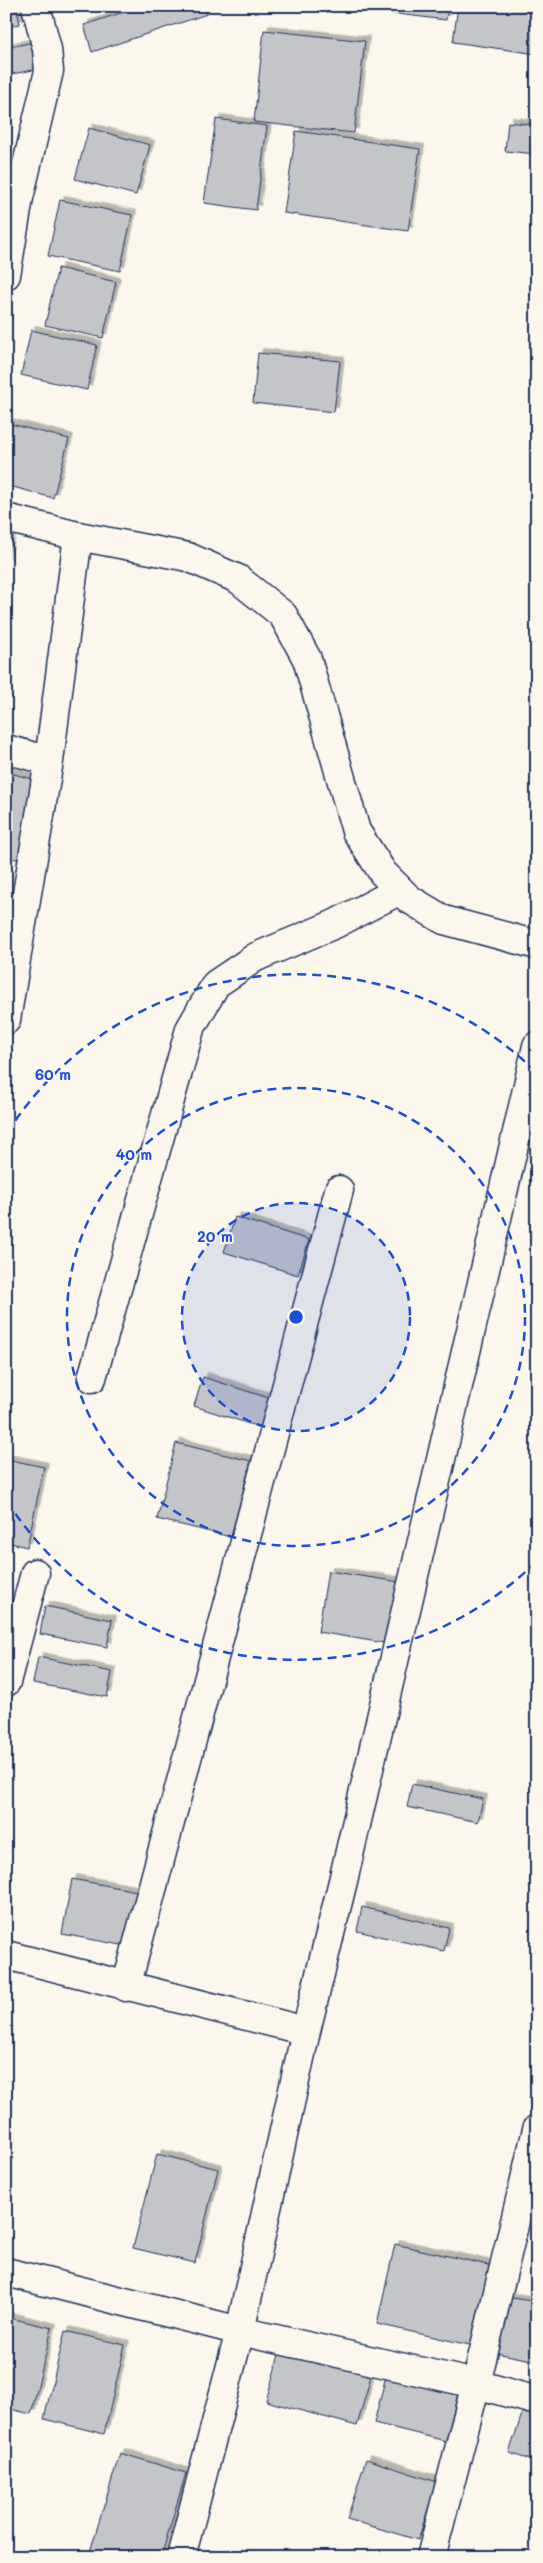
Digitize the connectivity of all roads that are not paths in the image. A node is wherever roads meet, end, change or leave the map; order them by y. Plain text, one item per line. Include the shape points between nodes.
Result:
1 (36, 6) edge
2 (6, 275) edge
3 (6, 518) edge
4 (78, 536) junction
5 (6, 749) edge
6 (49, 761) junction
7 (400, 890) junction
8 (537, 945) edge
9 (6, 1020) edge
10 (537, 1046) edge
11 (339, 1190) dead end
12 (92, 1378) dead end
13 (35, 1573) dead end
14 (6, 1682) edge
15 (6, 1955) edge
16 (126, 1987) junction
17 (306, 2031) junction
18 (537, 2129) edge
19 (6, 2272) edge
20 (240, 2331) junction
21 (476, 2384) junction
22 (537, 2401) edge
23 (181, 2557) edge
24 (431, 2557) edge

1 - 2 street via 49,71 19,198
3 - 4 street
4 - 6 street
4 - 7 street via 188,557 238,579 283,614 306,659 356,831 383,873
5 - 6 street
6 - 9 street
7 - 8 street via 444,920
7 - 12 street via 335,924 256,958 216,984 190,1029
10 - 17 street
11 - 16 street
13 - 14 street
15 - 16 street
16 - 17 street
17 - 20 street
18 - 21 street
19 - 20 street
20 - 21 street
20 - 23 street
21 - 22 street
21 - 24 street

